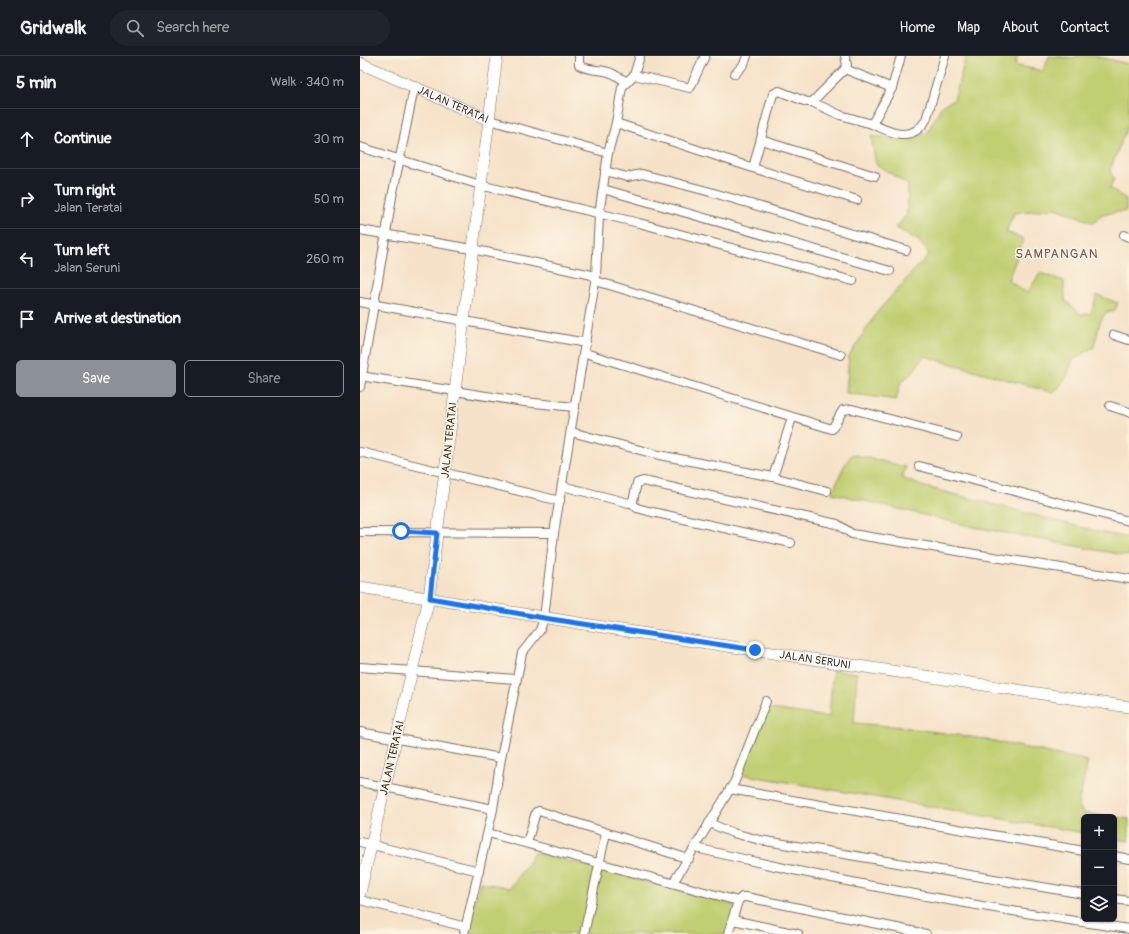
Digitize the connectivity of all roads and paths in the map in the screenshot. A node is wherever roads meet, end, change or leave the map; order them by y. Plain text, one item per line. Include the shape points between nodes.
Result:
1 (497, 56) edge
2 (579, 56) edge
3 (640, 56) edge
4 (705, 56) edge
5 (747, 56) edge
6 (845, 56) edge
7 (901, 56) edge
8 (945, 56) edge
9 (360, 63) edge
10 (845, 69) junction
11 (735, 74) dead end
12 (634, 75) junction
13 (628, 82) junction
14 (414, 88) junction
15 (892, 88) junction
16 (812, 102) junction
17 (488, 120) junction
18 (616, 123) junction
19 (872, 124) junction
20 (761, 140) junction
21 (360, 147) edge
22 (608, 153) junction
23 (400, 159) junction
24 (753, 168) junction
25 (605, 171) junction
26 (875, 176) dead end
27 (480, 185) junction
28 (603, 189) junction
29 (857, 200) dead end
30 (599, 215) junction
31 (360, 230) edge
32 (386, 234) junction
33 (472, 249) junction
34 (906, 250) dead end
35 (890, 271) dead end
36 (596, 278) junction
37 (853, 281) dead end
38 (360, 302) edge
39 (374, 303) junction
40 (463, 322) junction
41 (1114, 335) dead end
42 (1129, 340) edge
43 (586, 344) junction
44 (584, 353) junction
45 (841, 355) dead end
46 (360, 376) edge
47 (360, 387) edge
48 (454, 391) junction
49 (1110, 406) dead end
50 (575, 408) junction
51 (1129, 412) edge
52 (792, 418) junction
53 (571, 432) junction
54 (957, 437) dead end
55 (360, 452) edge
56 (919, 466) dead end
57 (446, 473) junction
58 (773, 477) junction
59 (562, 486) junction
60 (827, 491) dead end
61 (560, 501) junction
62 (631, 502) junction
63 (1129, 521) edge
64 (360, 532) edge
65 (437, 533) junction
66 (554, 533) junction
67 (791, 543) dead end
68 (1129, 579) edge
69 (360, 587) edge
70 (430, 598) junction
71 (544, 618) junction
72 (360, 667) edge
73 (412, 672) junction
74 (515, 679) junction
75 (766, 701) dead end
76 (1129, 706) edge
77 (360, 732) edge
78 (396, 738) junction
79 (501, 758) junction
80 (360, 782) edge
81 (385, 786) junction
82 (730, 789) junction
83 (493, 809) junction
84 (710, 823) junction
85 (488, 833) junction
86 (606, 833) junction
87 (527, 843) junction
88 (366, 844) edge
89 (696, 848) junction
90 (1081, 850) edge
91 (1117, 857) edge
92 (689, 859) junction
93 (1129, 859) edge
94 (598, 864) junction
95 (479, 871) junction
96 (673, 883) junction
97 (360, 893) edge
98 (1081, 894) edge
99 (1117, 899) edge
100 (360, 900) edge
101 (738, 901) junction
102 (1129, 901) edge
103 (733, 920) junction
104 (1129, 929) edge
105 (465, 931) edge
106 (584, 934) edge
107 (728, 934) edge
108 (798, 934) edge
109 (926, 934) edge

1 - 17 street
2 - 13 street via 579,65 584,68 611,73
3 - 12 street
4 - 12 street via 690,88
5 - 11 street
6 - 10 street
7 - 15 street
8 - 19 street via 926,120 921,128 911,133 900,134 888,132
9 - 14 street, JALAN TERATAI
10 - 15 street
10 - 16 street
12 - 13 street
13 - 18 street via 622,87
14 - 17 street, JALAN TERATAI
14 - 23 street
15 - 19 street
16 - 19 street via 840,116
16 - 20 street via 779,91 775,93
17 - 22 street
17 - 27 street, JALAN TERATAI
18 - 22 street
18 - 24 street
20 - 24 street
20 - 26 street
21 - 23 street
22 - 25 street
23 - 27 street
23 - 32 street
24 - 29 street
25 - 28 street
25 - 34 street via 627,177 642,174 693,187
27 - 30 street
27 - 33 street, JALAN TERATAI
28 - 30 street
28 - 35 street
30 - 36 street
30 - 37 street
31 - 32 street
32 - 33 street
32 - 39 street
33 - 36 street
33 - 40 street, JALAN TERATAI
36 - 43 street
36 - 45 street
38 - 39 street
39 - 40 street
39 - 46 street
40 - 43 street
40 - 48 street, JALAN TERATAI
41 - 42 street
43 - 44 street
44 - 50 street
44 - 52 street
46 - 47 street
46 - 48 street
48 - 50 street
48 - 57 street, JALAN TERATAI
49 - 51 street
50 - 53 street
52 - 54 street via 832,429 843,410 852,409
52 - 58 street
53 - 58 street via 659,455
53 - 59 street
55 - 57 street
56 - 63 street
57 - 61 street
57 - 65 street, JALAN TERATAI
58 - 60 street
59 - 61 street
59 - 62 street via 625,503
61 - 66 street
62 - 67 street via 637,508 648,511
62 - 68 street via 637,484 643,481 837,524 852,534
64 - 65 street
65 - 66 street
65 - 70 street, JALAN TERATAI
66 - 71 street
69 - 70 street, JALAN SERUNI
70 - 71 street, JALAN SERUNI
70 - 73 street, JALAN TERATAI
71 - 74 street via 540,630 522,651
71 - 76 street, JALAN SERUNI
72 - 73 street
73 - 74 street
73 - 78 street, JALAN TERATAI
74 - 79 street
75 - 82 street
77 - 78 street
78 - 79 street
78 - 81 street, JALAN TERATAI
79 - 83 street
80 - 81 street
81 - 83 street
81 - 88 street, JALAN TERATAI
82 - 84 street
82 - 90 street
83 - 85 street
84 - 89 street
84 - 98 street via 733,833 760,840
85 - 87 street
85 - 95 street
86 - 87 street via 538,811 533,818
86 - 92 street
86 - 94 street
87 - 94 street
88 - 95 street
88 - 97 street, JALAN TERATAI
89 - 92 street
89 - 104 street via 745,860 952,900
91 - 93 street
92 - 96 street
94 - 96 street
94 - 106 street
95 - 105 street
96 - 101 street
99 - 102 street
100 - 105 street
101 - 103 street
101 - 109 street via 746,897
103 - 107 street
103 - 108 street

